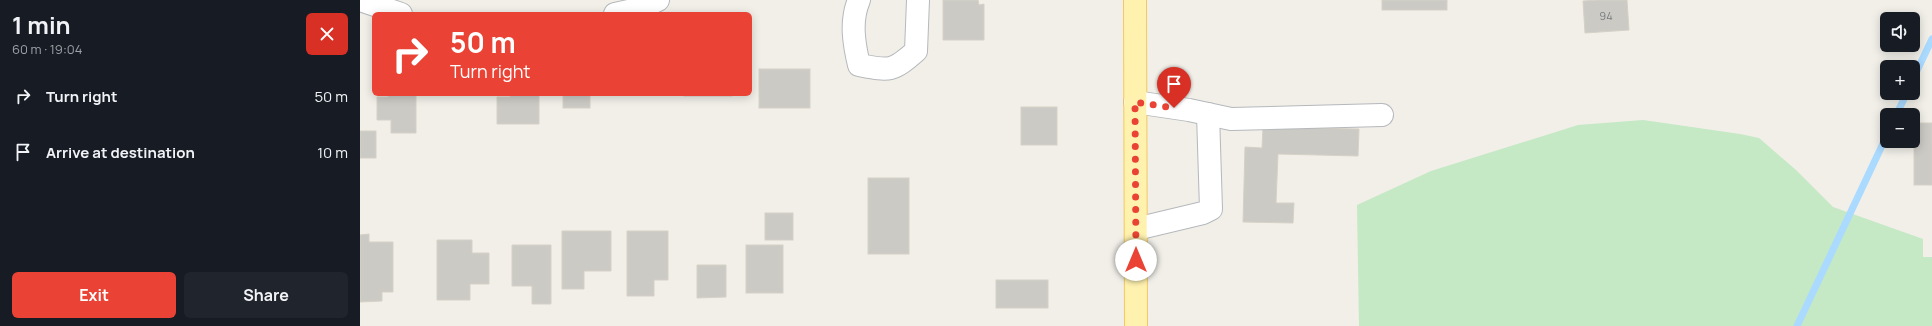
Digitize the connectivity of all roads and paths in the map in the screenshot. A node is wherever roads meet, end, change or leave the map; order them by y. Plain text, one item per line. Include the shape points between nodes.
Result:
1 (360, 0) edge
2 (658, 0) edge
3 (859, 0) edge
4 (918, 0) edge
5 (1134, 0) edge
6 (395, 12) edge
7 (624, 12) edge
8 (1135, 102) junction
9 (1208, 114) junction
10 (1382, 114) dead end
11 (1136, 228) junction
12 (1136, 326) edge

1 - 6 street
2 - 7 street via 642,8
3 - 4 street via 855,9 853,40 859,66 886,70 902,63 916,51
5 - 8 main road
8 - 9 street
8 - 11 main road
9 - 10 street via 1231,119
9 - 11 street via 1212,209
11 - 12 main road

